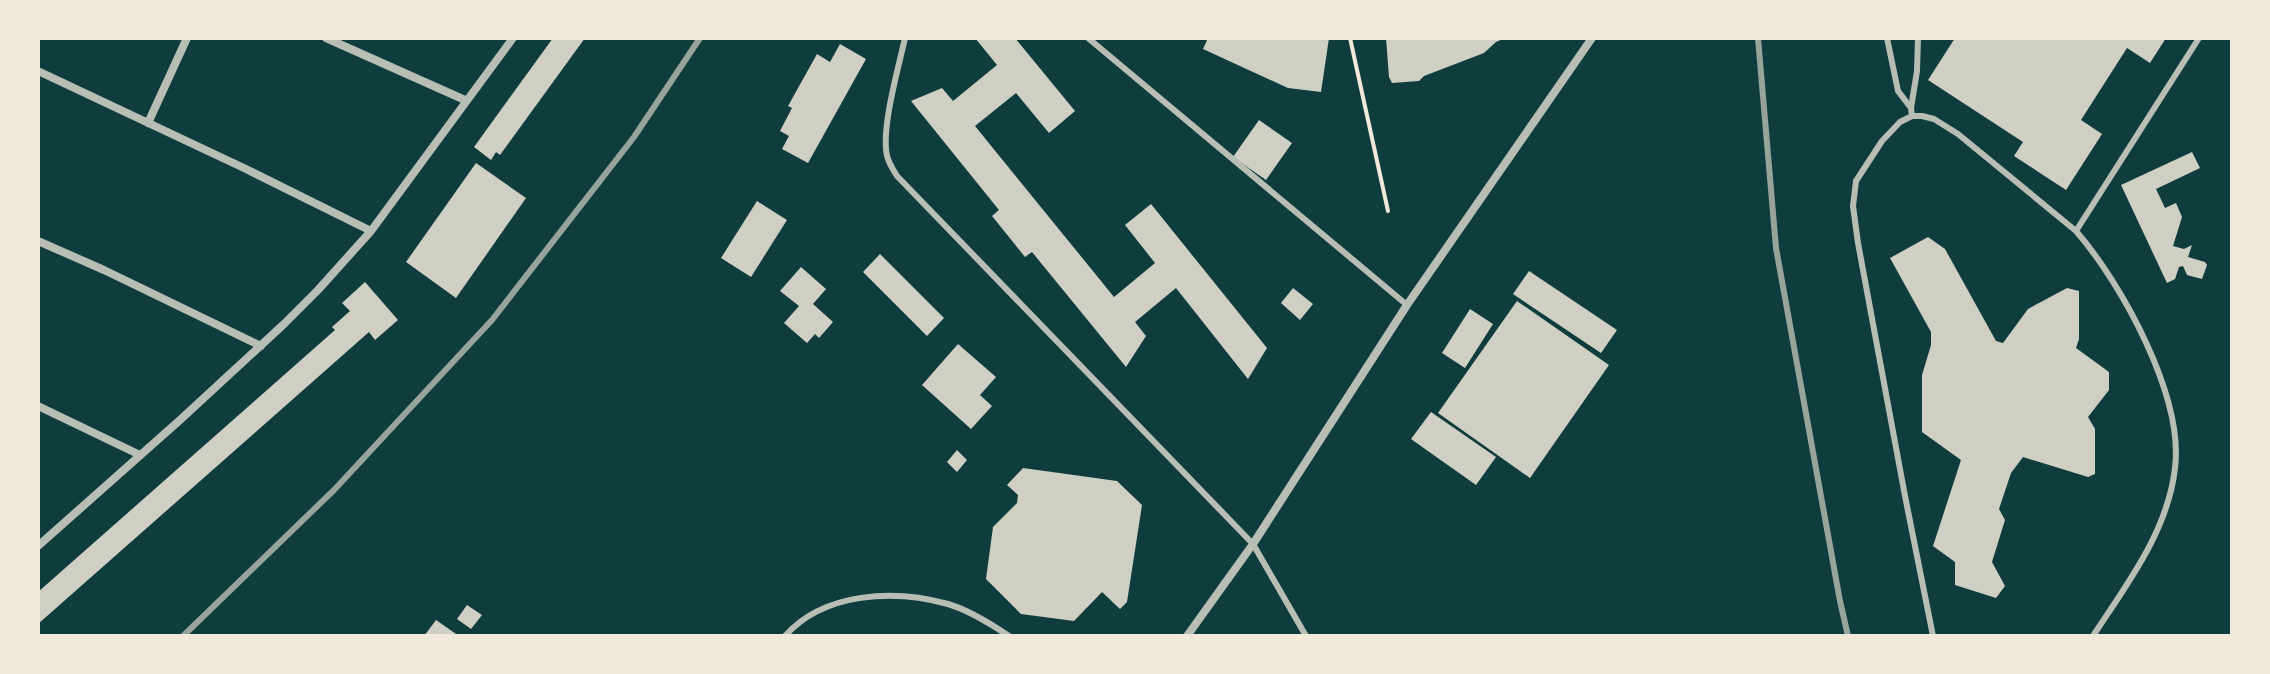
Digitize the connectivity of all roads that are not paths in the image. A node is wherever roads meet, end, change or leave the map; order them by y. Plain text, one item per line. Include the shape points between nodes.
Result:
1 (187, 38) edge
2 (326, 38) edge
3 (513, 38) edge
4 (905, 38) edge
5 (1088, 38) edge
6 (1592, 38) edge
7 (1887, 38) edge
8 (1918, 38) edge
9 (2199, 38) edge
10 (38, 71) edge
11 (465, 100) junction
12 (1912, 112) junction
13 (148, 123) junction
14 (371, 231) junction
15 (2076, 231) junction
16 (38, 241) edge
17 (1407, 305) junction
18 (261, 346) junction
19 (38, 406) edge
20 (140, 455) junction
21 (1253, 544) junction
22 (38, 546) edge
23 (785, 636) edge
24 (1009, 636) edge
25 (1187, 636) edge
26 (1306, 636) edge
27 (1933, 636) edge
28 (2093, 636) edge

1 - 13 street
2 - 11 street
3 - 11 street
4 - 21 lane via 887,140 887,157 897,176
5 - 17 lane
6 - 17 street
7 - 12 lane via 1898,91
8 - 12 lane
9 - 15 lane
10 - 13 street
11 - 14 street
12 - 15 lane via 1958,134
12 - 27 lane via 1867,162 1856,181 1853,206
13 - 14 street
14 - 18 street
15 - 28 lane via 2092,249 2149,348 2173,414 2176,467 2144,558
16 - 18 street
17 - 21 street
18 - 20 street
19 - 20 street
20 - 22 street
21 - 25 street
21 - 26 lane
23 - 24 lane via 817,610 847,600 884,597 950,605

